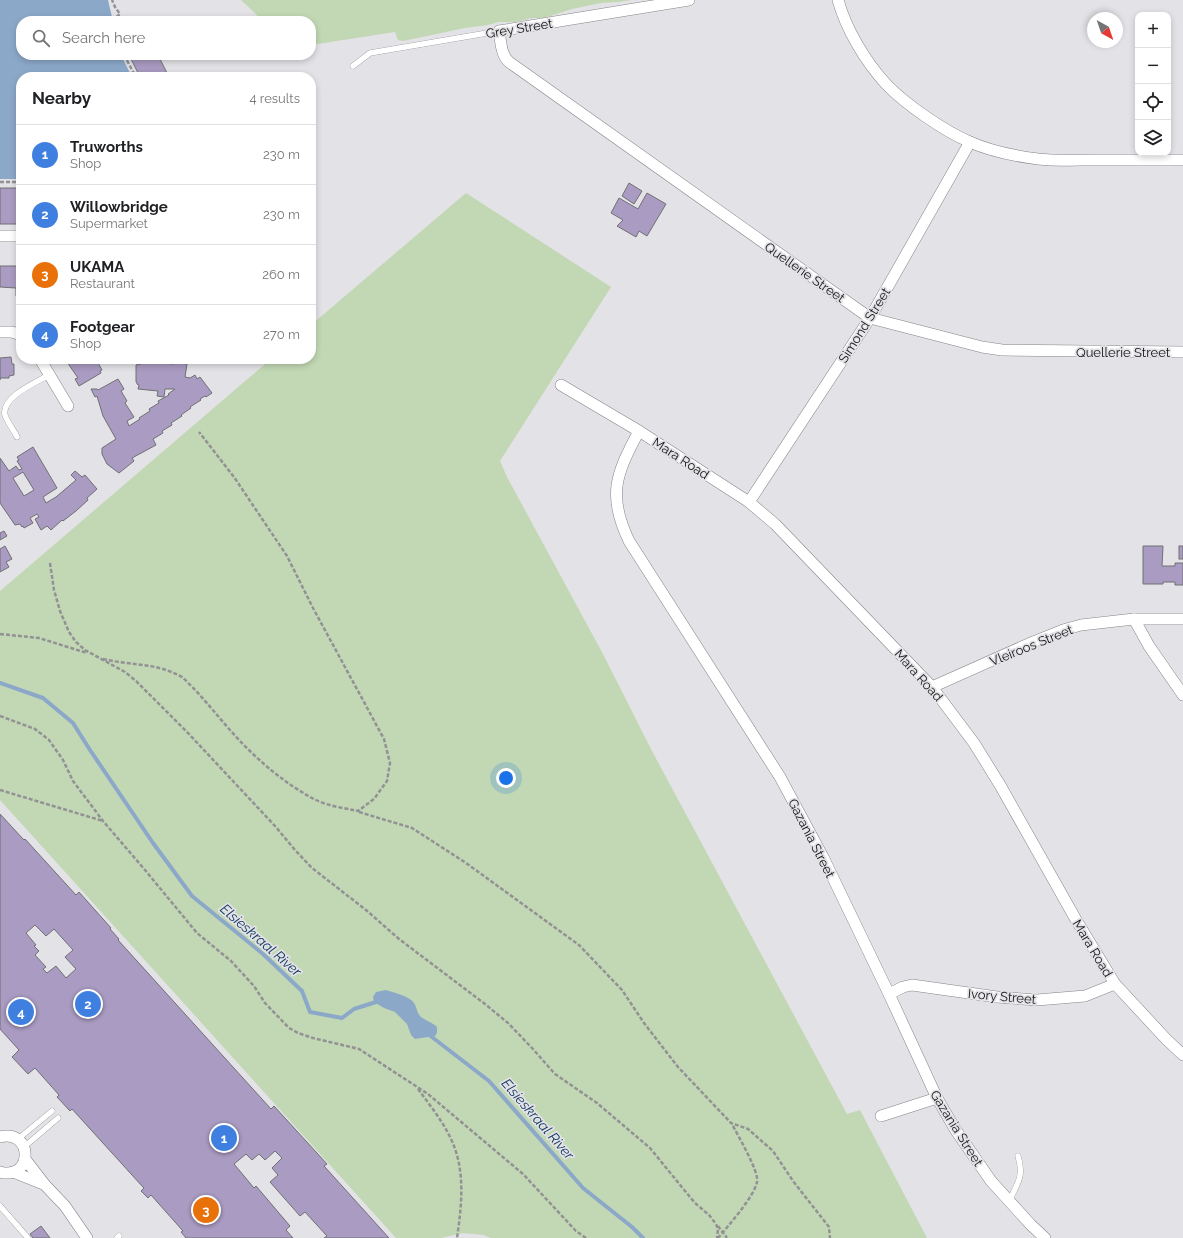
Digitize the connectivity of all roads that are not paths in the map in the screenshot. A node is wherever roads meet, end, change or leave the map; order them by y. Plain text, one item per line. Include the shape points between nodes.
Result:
1 (689, 0) edge
2 (838, 0) edge
3 (499, 31) junction
4 (353, 66) dead end
5 (970, 142) junction
6 (1183, 160) edge
7 (0, 236) edge
8 (16, 236) edge
9 (870, 318) junction
10 (0, 332) edge
11 (16, 333) edge
12 (1183, 352) edge
13 (43, 364) edge
14 (50, 375) junction
15 (561, 385) dead end
16 (68, 406) dead end
17 (639, 431) junction
18 (18, 437) dead end
19 (749, 502) junction
20 (1134, 619) junction
21 (1183, 619) edge
22 (932, 687) junction
23 (1183, 695) edge
24 (1115, 984) junction
25 (889, 994) junction
26 (1183, 1055) edge
27 (937, 1098) junction
28 (52, 1111) dead end
29 (881, 1116) dead end
30 (58, 1118) dead end
31 (1, 1136) edge
32 (21, 1143) junction
33 (1018, 1156) dead end
34 (25, 1159) junction
35 (7, 1173) edge
36 (0, 1183) edge
37 (45, 1185) junction
38 (1009, 1201) junction
39 (0, 1206) edge
40 (28, 1238) edge
41 (87, 1238) edge
42 (1045, 1238) edge

1 - 3 street, Grey Street
2 - 5 street via 843,19 862,52 886,84 914,108
3 - 4 lane, Grey Street via 370,53
3 - 9 street, Quellerie Street via 503,52 509,62
5 - 6 street via 1038,159
5 - 9 street, Simond Street
7 - 8 street
9 - 12 street, Quellerie Street via 1002,350
9 - 19 street, Simond Street
10 - 11 street
13 - 14 street
14 - 16 street
14 - 18 lane via 14,396 6,404 5,416
15 - 17 street, Mara Road
17 - 19 street, Mara Road
17 - 25 street, Gazania Street via 618,477 617,509 622,526 629,541 780,777 823,857
19 - 22 street, Mara Road via 775,524
20 - 21 street, Vleiroos Street
20 - 22 street, Vleiroos Street via 1081,625 1063,630
20 - 23 street via 1149,646
22 - 24 street, Mara Road via 974,743 1000,785
24 - 25 street, Ivory Street via 1086,996 1038,1000 912,985
24 - 26 street, Mara Road
25 - 27 street, Gazania Street
27 - 29 street
27 - 38 street, Gazania Street via 991,1181
28 - 32 lane
30 - 32 lane
31 - 32 street via 11,1136
32 - 34 street
33 - 38 lane via 1022,1172
34 - 35 street via 19,1169
34 - 37 street
35 - 36 street
35 - 37 street
37 - 41 street via 60,1200
38 - 42 street, Gazania Street
39 - 40 lane

